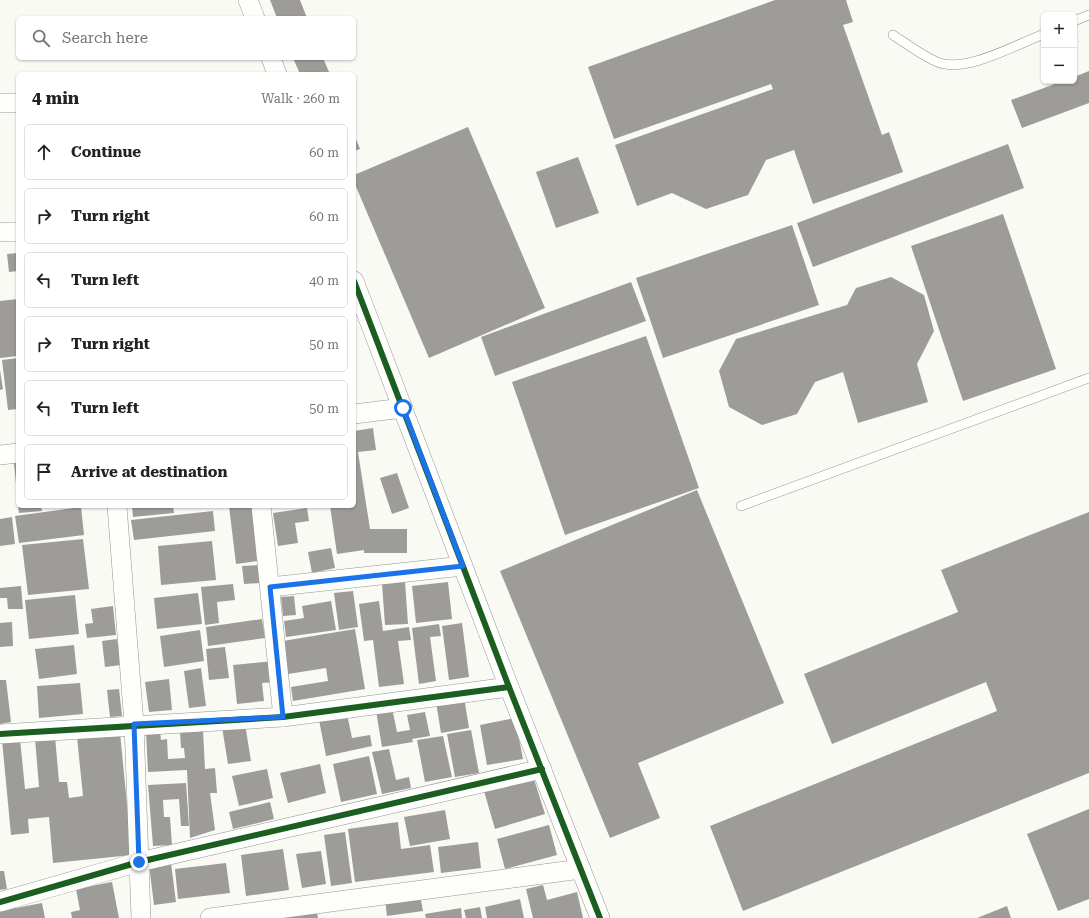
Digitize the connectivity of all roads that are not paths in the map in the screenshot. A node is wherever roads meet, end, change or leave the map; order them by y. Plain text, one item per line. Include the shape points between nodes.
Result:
1 (248, 0) edge
2 (1089, 15) edge
3 (254, 16) edge
4 (1077, 20) edge
5 (893, 35) dead end
6 (1041, 35) edge
7 (272, 60) edge
8 (276, 72) edge
9 (0, 103) edge
10 (16, 103) edge
11 (0, 232) edge
12 (16, 232) edge
13 (356, 286) edge
14 (1089, 378) edge
15 (403, 408) junction
16 (356, 414) edge
17 (16, 454) edge
18 (0, 455) edge
19 (741, 506) dead end
20 (117, 508) edge
21 (261, 508) edge
22 (463, 566) junction
23 (270, 587) junction
24 (509, 687) junction
25 (283, 717) junction
26 (134, 724) junction
27 (0, 734) edge
28 (542, 769) junction
29 (139, 862) junction
30 (581, 870) junction
31 (0, 902) edge
32 (141, 918) edge
33 (210, 918) edge
34 (600, 918) edge

1 - 3 street
2 - 4 lane
5 - 6 lane via 938,63 959,66
7 - 8 street
9 - 10 street
11 - 12 street
13 - 15 street
14 - 19 lane
15 - 16 street
15 - 22 street
17 - 18 street
20 - 26 street
21 - 23 street
22 - 23 street
22 - 24 street
23 - 25 street
24 - 25 street
24 - 28 street
25 - 26 street
26 - 27 street
26 - 29 street
28 - 29 street
28 - 30 street
29 - 31 street
29 - 32 street
30 - 33 street
30 - 34 street

